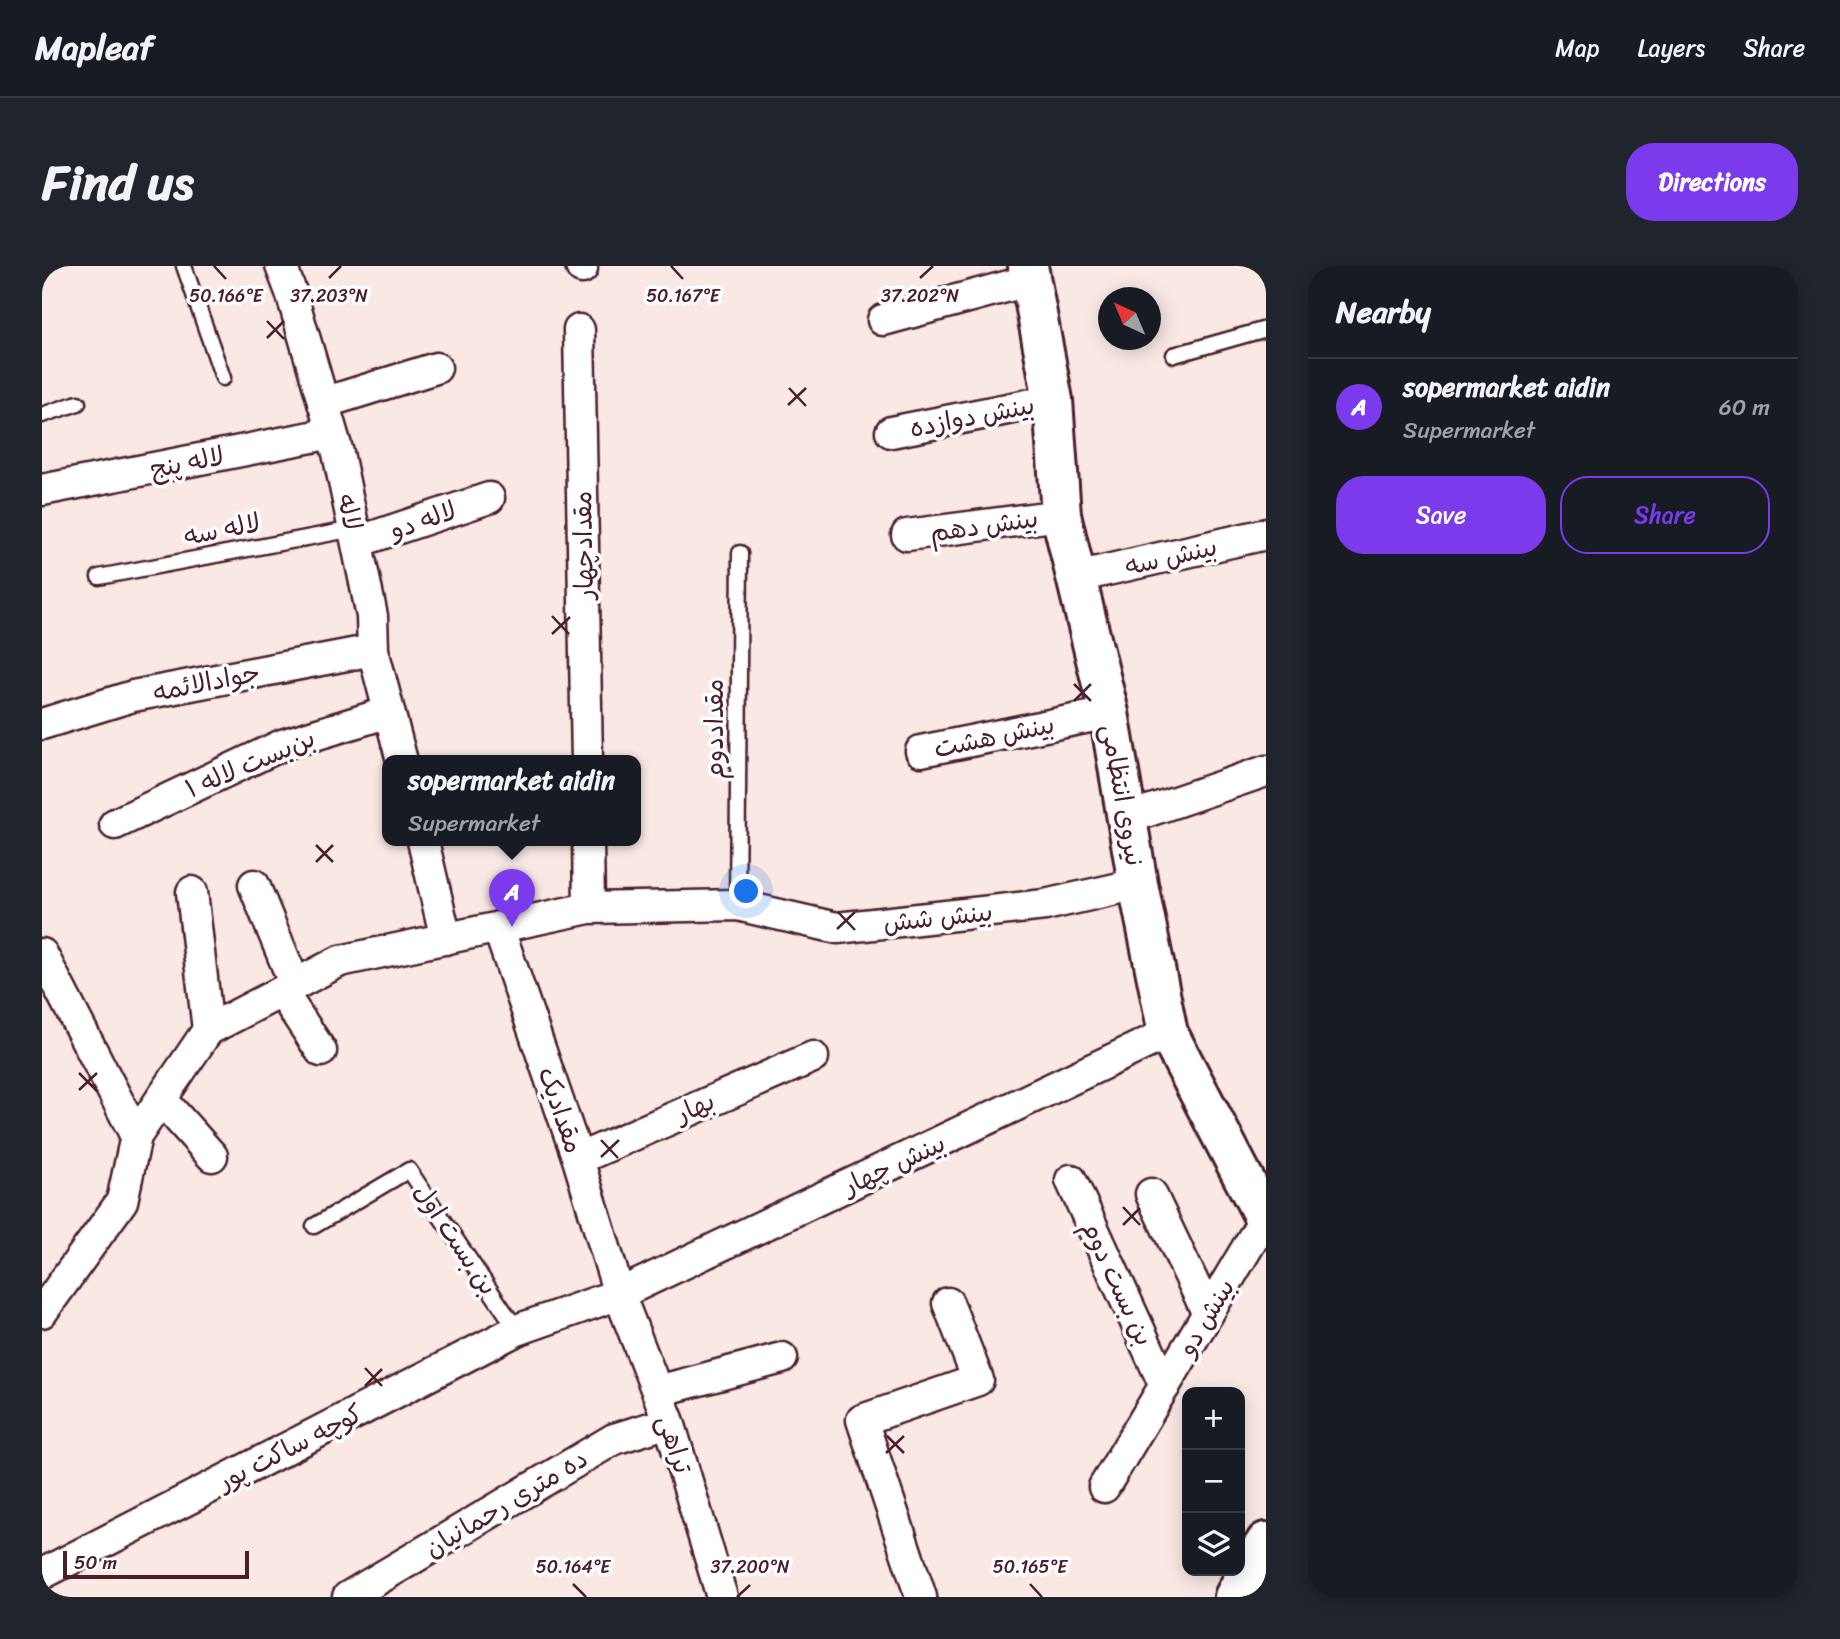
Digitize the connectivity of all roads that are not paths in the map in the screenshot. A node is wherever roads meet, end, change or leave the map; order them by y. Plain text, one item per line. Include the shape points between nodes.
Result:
1 (184, 266) edge
2 (281, 266) edge
3 (1029, 273) edge
4 (883, 320) dead end
5 (1266, 329) edge
6 (579, 330) dead end
7 (1174, 355) dead end
8 (436, 368) dead end
9 (223, 378) dead end
10 (1052, 400) junction
11 (78, 403) dead end
12 (323, 403) junction
13 (42, 415) edge
14 (891, 432) dead end
15 (332, 433) junction
16 (42, 491) edge
17 (489, 498) dead end
18 (1061, 515) junction
19 (1266, 534) edge
20 (907, 535) dead end
21 (355, 536) junction
22 (740, 553) dead end
23 (99, 577) dead end
24 (1076, 577) junction
25 (373, 650) junction
26 (389, 712) junction
27 (1109, 713) junction
28 (42, 724) edge
29 (921, 751) dead end
30 (400, 755) edge
31 (587, 755) edge
32 (1266, 771) edge
33 (1128, 818) junction
34 (116, 824) dead end
35 (424, 846) edge
36 (588, 846) edge
37 (1138, 884) junction
38 (254, 885) dead end
39 (192, 892) dead end
40 (737, 905) junction
41 (589, 908) junction
42 (498, 927) junction
43 (446, 939) junction
44 (42, 954) edge
45 (288, 988) junction
46 (208, 1030) junction
47 (1168, 1033) junction
48 (321, 1051) dead end
49 (813, 1057) dead end
50 (161, 1099) junction
51 (136, 1136) junction
52 (212, 1156) dead end
53 (578, 1159) junction
54 (1071, 1180) dead end
55 (1151, 1194) dead end
56 (1265, 1220) edge
57 (314, 1226) dead end
58 (619, 1294) junction
59 (948, 1303) dead end
60 (42, 1312) edge
61 (1208, 1314) junction
62 (517, 1330) junction
63 (782, 1358) dead end
64 (1164, 1386) junction
65 (658, 1391) junction
66 (670, 1422) junction
67 (1104, 1487) dead end
68 (1264, 1545) edge
69 (42, 1574) edge
70 (348, 1597) edge
71 (722, 1597) edge
72 (921, 1597) edge
73 (1234, 1597) edge
74 (1258, 1597) edge

1 - 9 lane
2 - 12 street, لاله
3 - 4 street
3 - 10 main road, نیروی انتظامی
5 - 7 lane
6 - 31 street, مقدادچهار
8 - 12 street
10 - 14 street, بینش دوازده
10 - 18 main road, نیروی انتظامی
11 - 13 lane
12 - 15 street, لاله
15 - 16 street, لاله پنج
15 - 21 street, لاله
17 - 21 street, لاله دو
18 - 20 street, بینش دهم
18 - 24 main road, نیروی انتظامی
19 - 24 street, بینش سه
21 - 23 lane, لاله سه
21 - 25 street, لاله via 372,616
22 - 40 lane, مقداددوم
24 - 27 main road, نیروی انتظامی
25 - 26 street, لاله
25 - 28 street, جوادالائمه via 133,696
26 - 30 street, لاله
26 - 34 street, بن‌بست لاله ۱ via 282,745
27 - 29 street, بینش هشت
27 - 33 main road, نیروی انتظامی
32 - 33 street
33 - 37 main road, نیروی انتظامی
35 - 43 street
36 - 41 street
37 - 40 street, بینش شش via 1045,905 837,928
37 - 47 main road, نیروی انتظامی
38 - 45 street
39 - 46 street
40 - 41 street, بینش شش
41 - 42 street, بینش شش
42 - 43 street, بینش شش
42 - 53 street, مقدادیک
43 - 45 street, بینش شش via 340,961
44 - 51 street
45 - 46 street, بینش شش
45 - 48 street
46 - 50 street
47 - 56 main road, نیروی انتظامی
47 - 58 street, بینش چهار
49 - 53 street, بهار
50 - 51 street
50 - 52 street
51 - 60 street via 122,1201
53 - 58 street, مقدادیک
54 - 64 street, بن بست دوم
55 - 61 street
56 - 61 street, بینش دو
57 - 62 lane, بن بست اول via 409,1170
58 - 62 street, کوچه ساکت پور
58 - 65 street, تراهی
59 - 72 street via 978,1380 862,1420
61 - 64 street, بینش دو
62 - 69 street, کوچه ساکت پور
63 - 65 street
64 - 67 street, بینش دو
65 - 66 street, تراهی
66 - 70 street, ده متری رحمانیان via 614,1439
66 - 71 street, تراهی
68 - 73 main road
68 - 74 main road via 1253,1567

